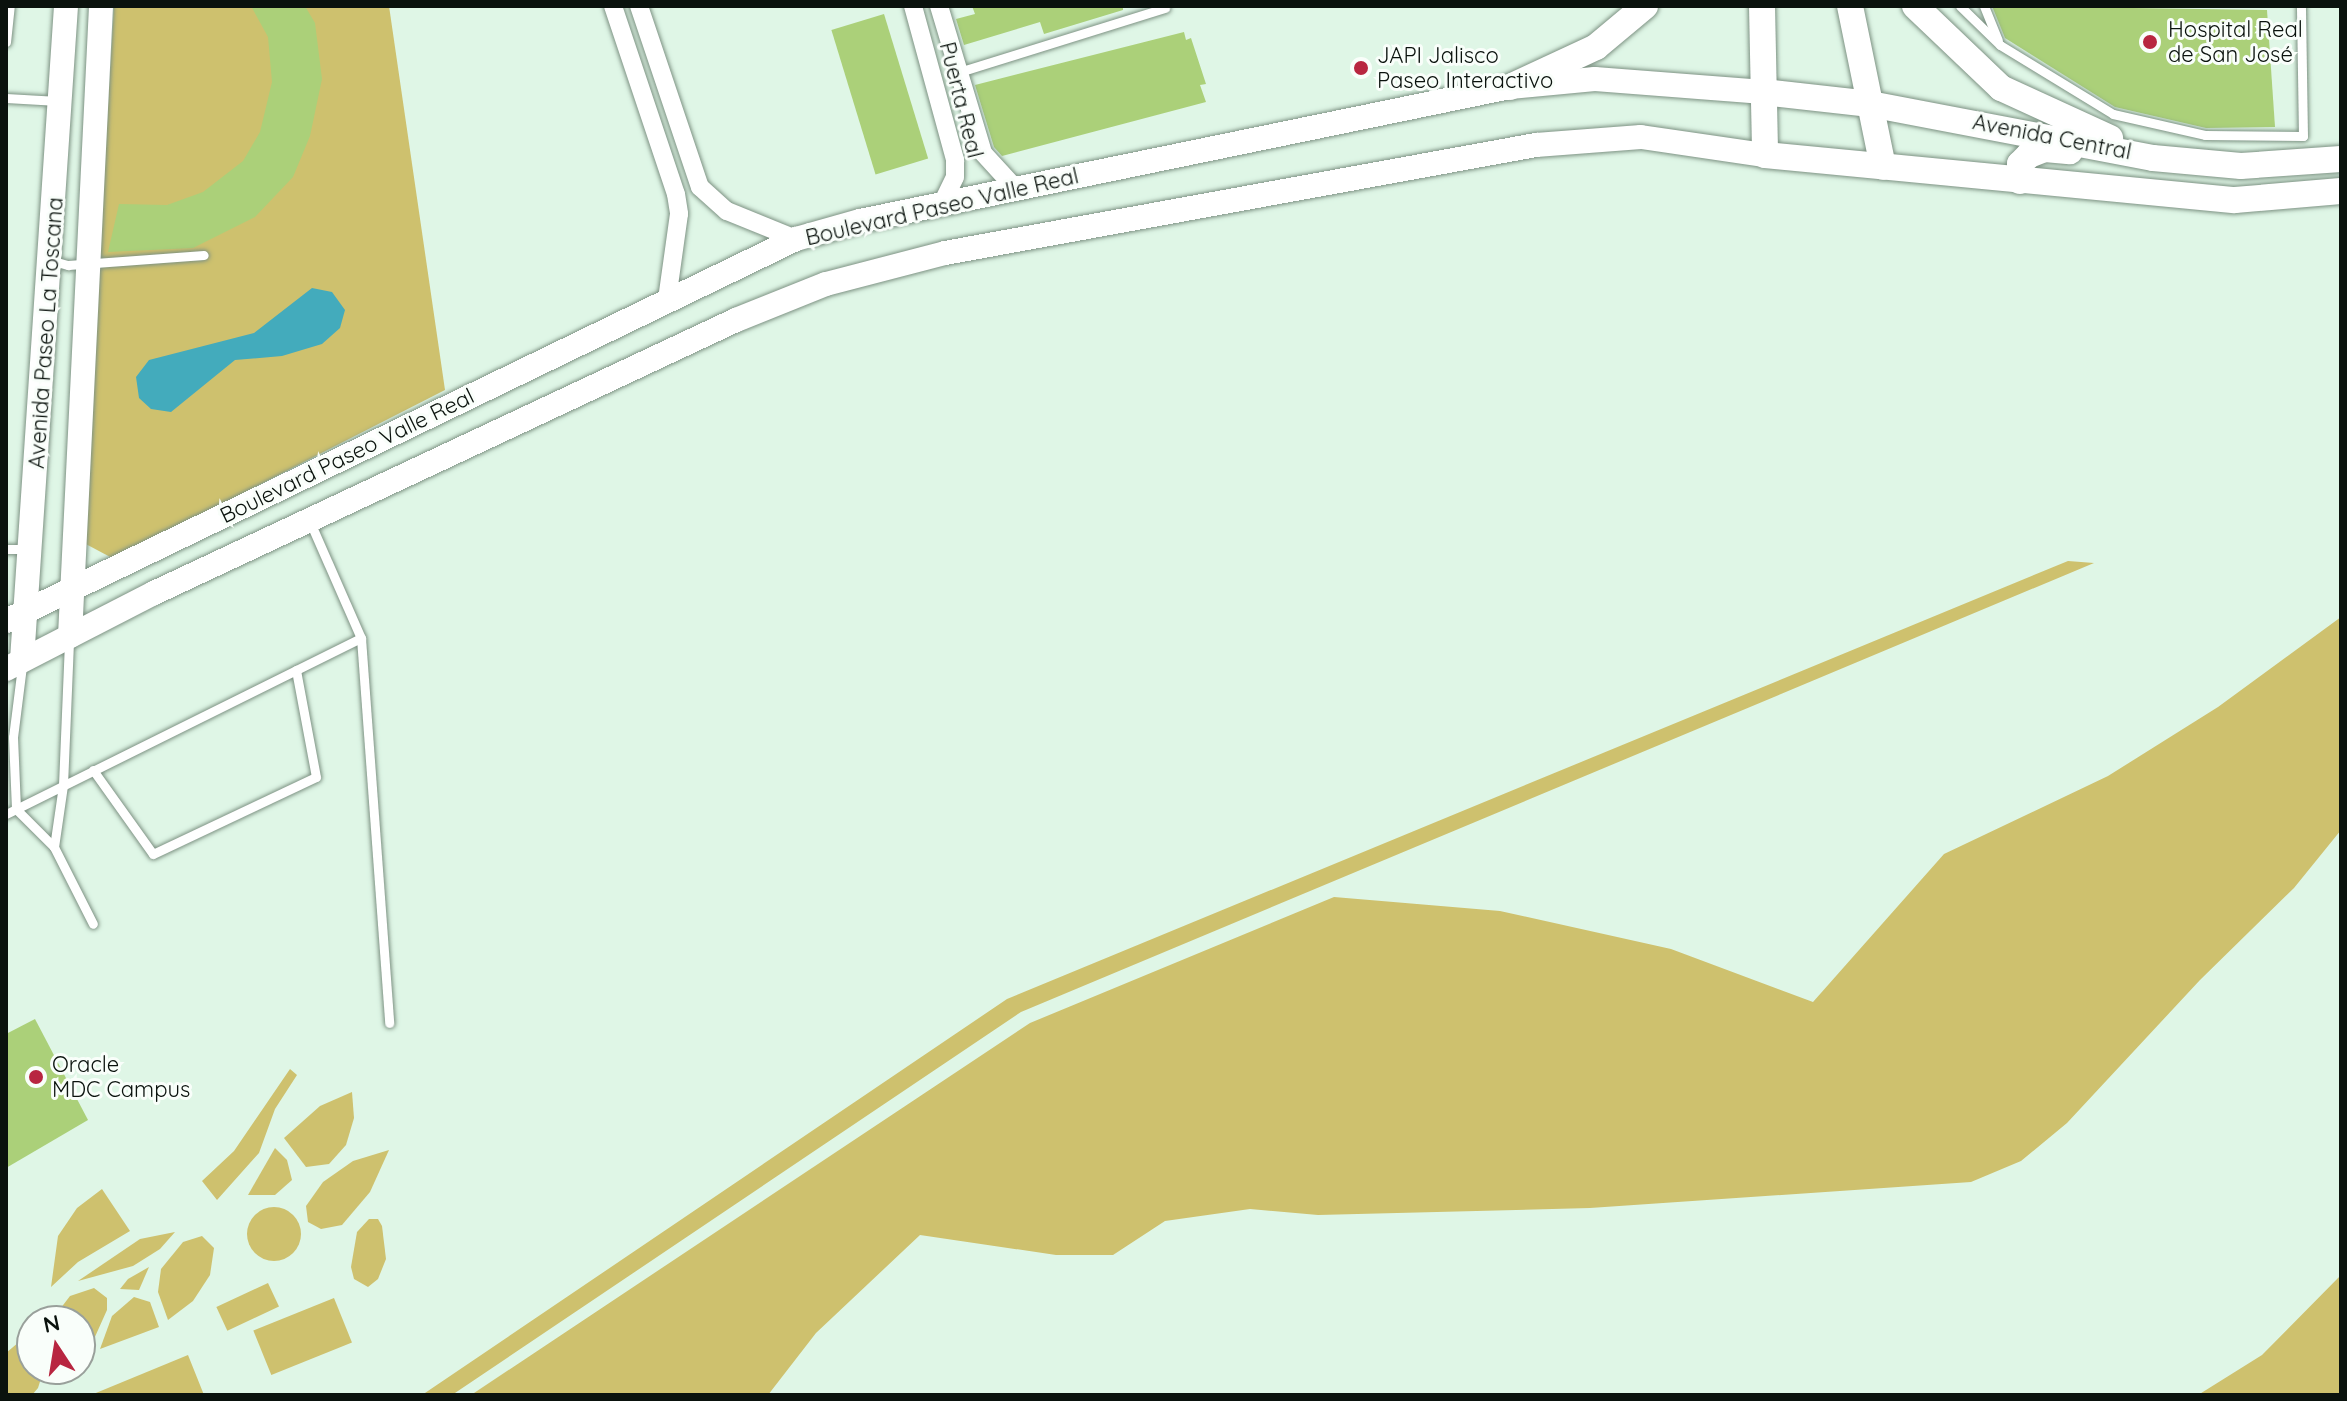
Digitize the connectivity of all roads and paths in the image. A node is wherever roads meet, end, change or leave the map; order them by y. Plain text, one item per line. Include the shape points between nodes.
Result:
1 (10, 6) edge
2 (66, 6) edge
3 (101, 6) edge
4 (613, 6) edge
5 (639, 6) edge
6 (913, 6) edge
7 (939, 6) edge
8 (1645, 6) edge
9 (1762, 6) edge
10 (1850, 6) edge
11 (1915, 6) edge
12 (1960, 6) edge
13 (1984, 6) edge
14 (2301, 6) edge
15 (1165, 8) dead end
16 (6, 42) edge
17 (2000, 45) junction
18 (959, 72) junction
19 (933, 79) junction
20 (1510, 87) junction
21 (1763, 92) junction
22 (6, 98) edge
23 (61, 102) junction
24 (1870, 104) junction
25 (2303, 136) junction
26 (1765, 155) junction
27 (2153, 158) junction
28 (2341, 159) edge
29 (2303, 163) junction
30 (1883, 167) junction
31 (2020, 181) junction
32 (1016, 189) junction
33 (2341, 191) edge
34 (942, 204) junction
35 (56, 205) junction
36 (90, 206) junction
37 (796, 239) junction
38 (204, 255) dead end
39 (50, 260) junction
40 (86, 262) junction
41 (667, 299) junction
42 (310, 520) junction
43 (18, 549) edge
44 (70, 591) junction
45 (15, 617) edge
46 (70, 636) junction
47 (361, 638) junction
48 (14, 664) edge
49 (296, 670) junction
50 (93, 770) junction
51 (63, 785) junction
52 (11, 812) edge
53 (54, 847) junction
54 (93, 924) dead end
55 (389, 1023) dead end

1 - 16 lane
2 - 23 street, Avenida Paseo La Toscana
3 - 36 street, Avenida Paseo La Toscana
4 - 41 street via 676,194 679,214
5 - 37 street via 700,187 727,211
6 - 19 street, Puerta Real
7 - 18 street, Puerta Real
8 - 20 main road via 1596,47
9 - 21 main road
10 - 24 main road
11 - 27 main road via 2001,88
12 - 17 lane
13 - 17 lane
14 - 25 lane
15 - 18 lane
17 - 25 lane via 2113,114 2205,135
18 - 19 street
18 - 32 street, Puerta Real via 983,153
19 - 34 street, Puerta Real via 955,160 955,177
20 - 21 street, Boulevard Paseo Valle Real via 1595,79
20 - 32 street, Boulevard Paseo Valle Real
21 - 24 main road, Avenida Central
21 - 26 main road
22 - 23 lane
23 - 35 street, Avenida Paseo La Toscana
24 - 27 main road, Avenida Central
24 - 30 main road
25 - 29 lane
26 - 30 main road, Avenida Central
26 - 42 street, Boulevard Paseo Valle Real via 1641,137 1591,138 945,253 826,284 736,320
27 - 29 main road, Avenida Central via 2241,166
27 - 31 main road via 2045,149 2020,164
28 - 29 main road, Avenida Central
30 - 31 main road, Avenida Central
31 - 33 main road, Avenida Central via 2235,200
32 - 34 street, Boulevard Paseo Valle Real
34 - 37 street, Boulevard Paseo Valle Real
35 - 36 street via 74,198
35 - 39 street, Avenida Paseo La Toscana
36 - 40 street, Avenida Paseo La Toscana
37 - 41 street, Boulevard Paseo Valle Real
38 - 40 lane
39 - 40 lane
39 - 43 street, Avenida Paseo La Toscana
40 - 44 street, Avenida Paseo La Toscana
41 - 44 street, Boulevard Paseo Valle Real
42 - 46 street, Boulevard Paseo Valle Real
42 - 47 lane
43 - 45 street, Avenida Paseo La Toscana
44 - 45 street, Boulevard Paseo Valle Real
44 - 46 street, Avenida Paseo La Toscana
45 - 48 street, Avenida Paseo La Toscana
46 - 48 street, Boulevard Paseo Valle Real
46 - 51 lane
47 - 49 lane
47 - 55 lane
48 - 52 lane
49 - 50 lane
49 - 50 lane via 316,777 153,854
50 - 51 lane
51 - 52 lane
51 - 53 lane
52 - 53 lane
53 - 54 lane

